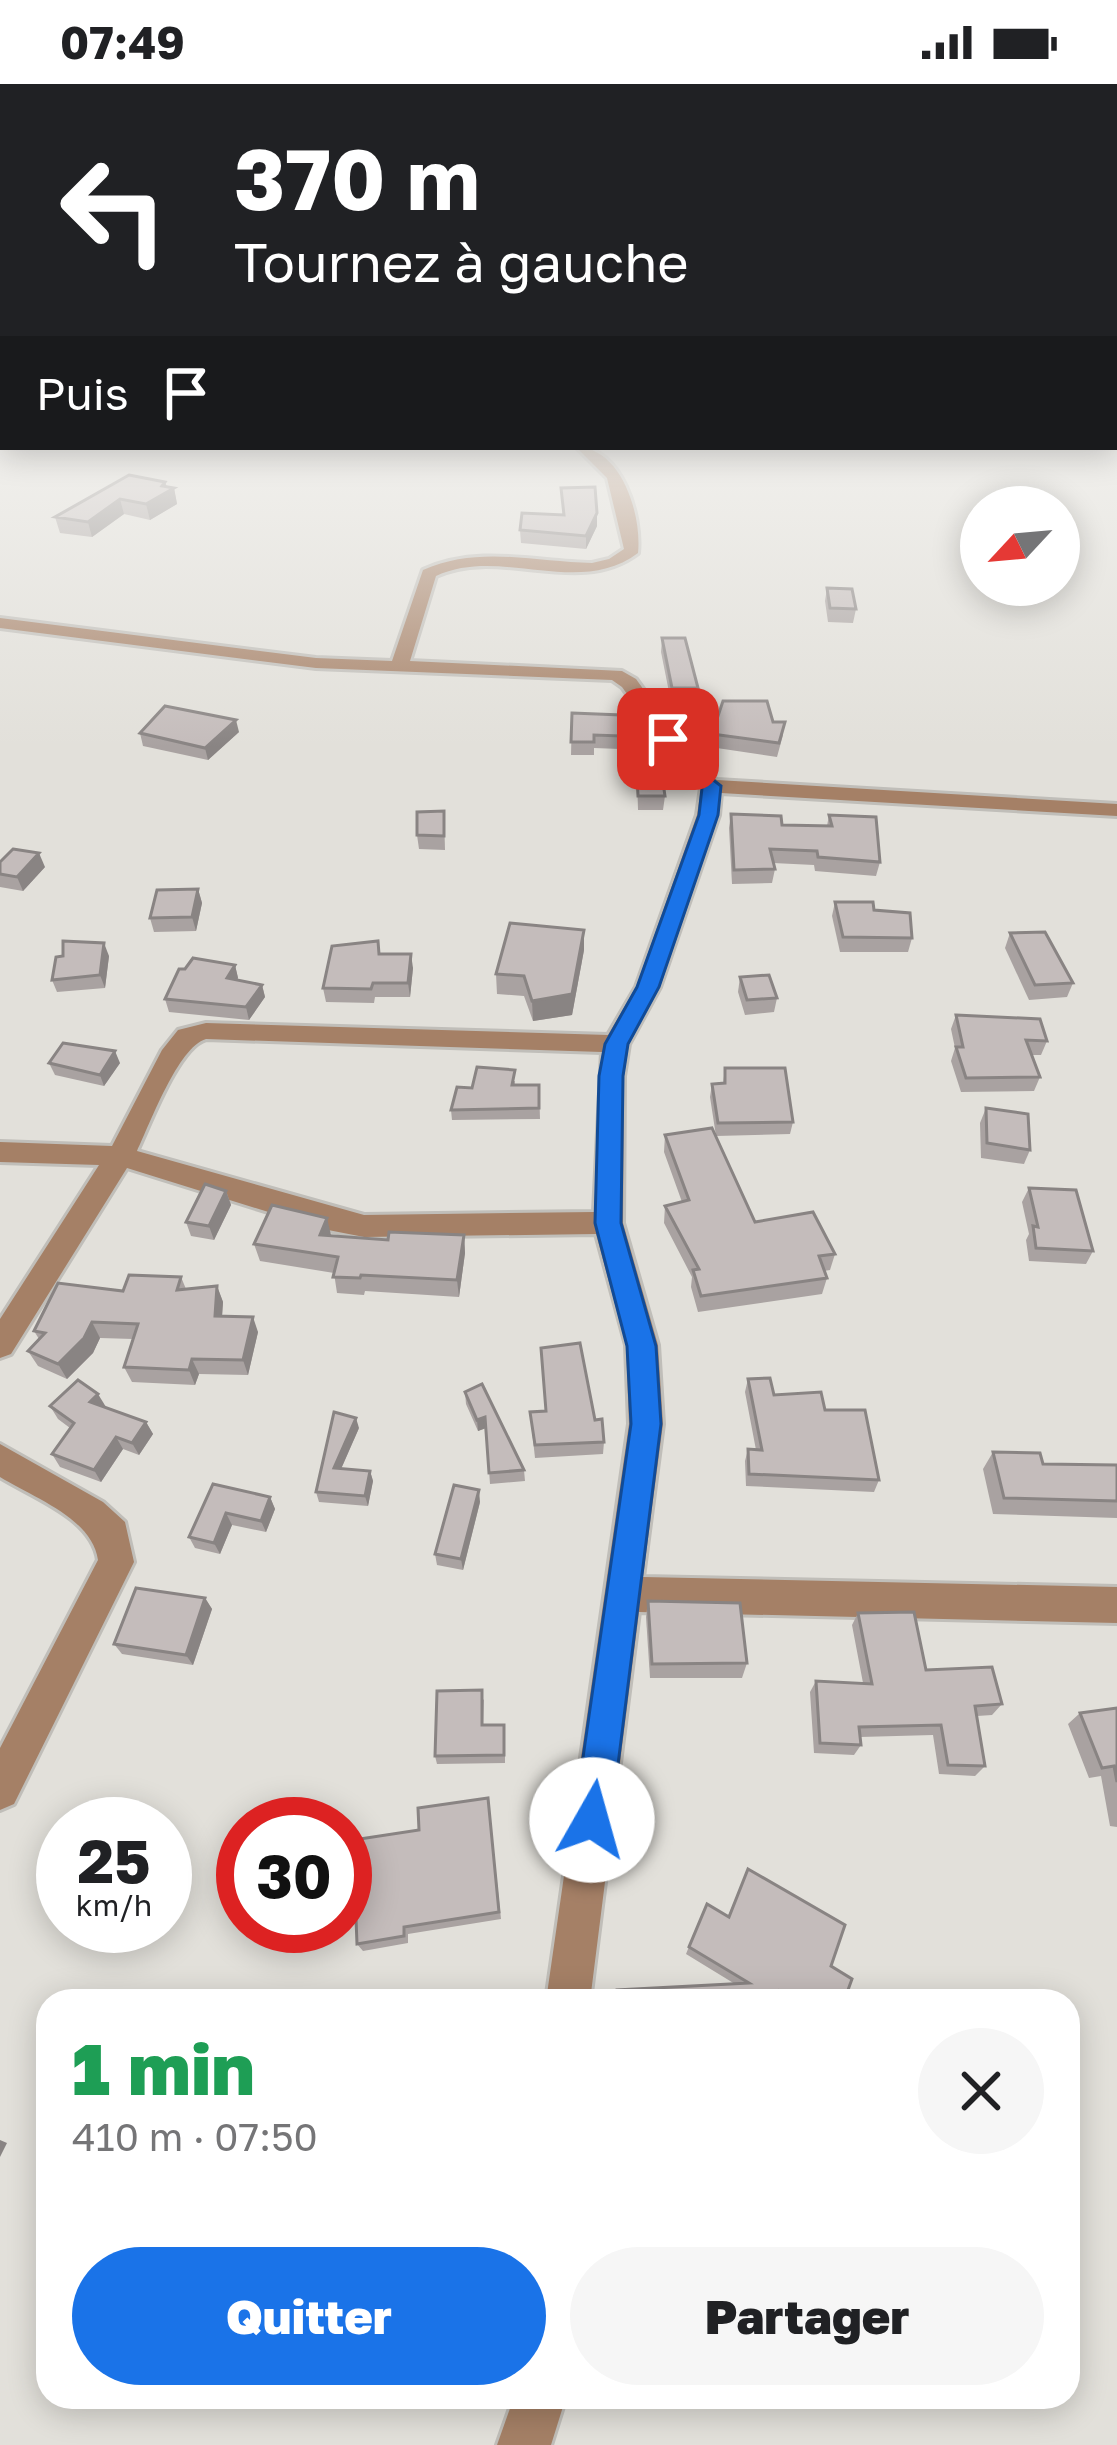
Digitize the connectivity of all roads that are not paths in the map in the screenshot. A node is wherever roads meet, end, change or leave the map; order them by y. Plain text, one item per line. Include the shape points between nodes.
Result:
1 (627, 527) edge
2 (0, 622) edge
3 (398, 666) junction
4 (712, 786) junction
5 (1117, 810) edge
6 (616, 1044) junction
7 (0, 1152) edge
8 (120, 1156) junction
9 (608, 1223) junction
10 (0, 1345) edge
11 (0, 1459) edge
12 (622, 1594) junction
13 (1117, 1605) edge
14 (0, 1790) edge
15 (570, 1989) edge
16 (536, 2409) edge
17 (524, 2445) edge

1 - 3 street via 632,550 625,560 593,568 478,558 441,565 429,573
2 - 3 street via 316,663
3 - 4 street via 616,675
4 - 5 street
4 - 6 street via 648,987
6 - 8 street via 206,1031 187,1036 170,1056
6 - 9 street
7 - 8 street
8 - 9 street via 364,1226
8 - 10 street
9 - 12 street via 642,1346 646,1424
11 - 14 street via 92,1513 112,1534 116,1562
12 - 13 street
12 - 15 street
16 - 17 street

